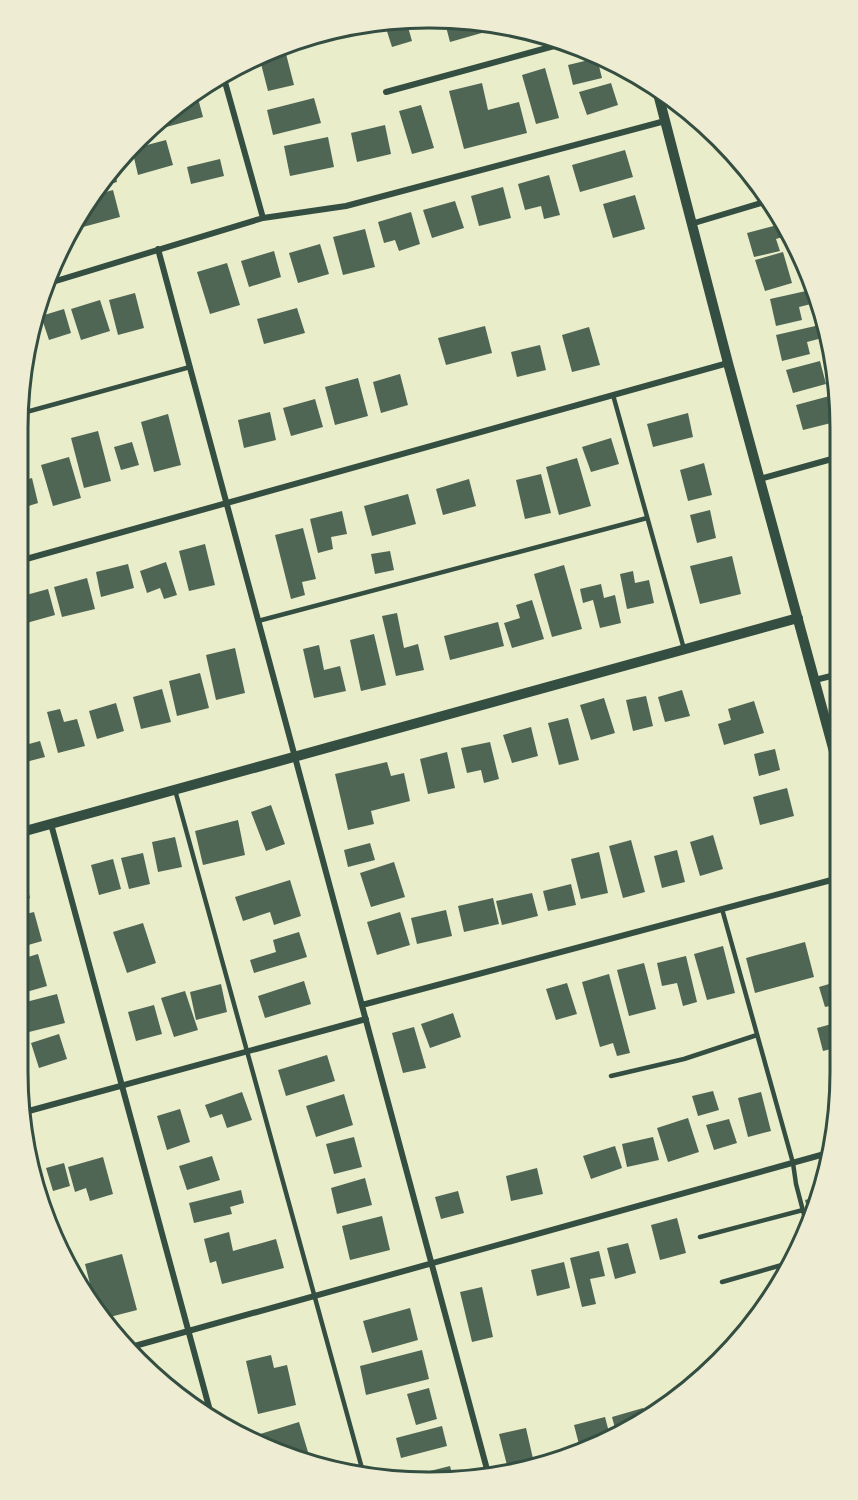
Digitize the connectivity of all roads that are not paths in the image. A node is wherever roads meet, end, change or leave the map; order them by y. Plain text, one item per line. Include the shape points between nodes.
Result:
1 (549, 47) edge
2 (226, 84) edge
3 (386, 92) dead end
4 (660, 102) edge
5 (665, 121) junction
6 (760, 203) edge
7 (263, 218) junction
8 (691, 224) junction
9 (158, 249) junction
10 (57, 281) edge
11 (728, 363) junction
12 (190, 368) junction
13 (613, 395) junction
14 (29, 411) edge
15 (830, 460) edge
16 (760, 479) junction
17 (226, 503) junction
18 (647, 518) junction
19 (28, 558) edge
20 (798, 618) junction
21 (258, 621) junction
22 (684, 650) junction
23 (830, 676) edge
24 (815, 680) junction
25 (830, 736) edge
26 (295, 757) junction
27 (175, 790) junction
28 (51, 824) junction
29 (28, 830) edge
30 (830, 880) edge
31 (722, 909) junction
32 (362, 1005) junction
33 (366, 1019) junction
34 (757, 1035) junction
35 (248, 1051) junction
36 (611, 1076) dead end
37 (122, 1086) junction
38 (31, 1111) edge
39 (821, 1155) edge
40 (793, 1163) junction
41 (803, 1210) joint
42 (700, 1237) dead end
43 (432, 1264) junction
44 (779, 1266) edge
45 (722, 1282) dead end
46 (315, 1296) junction
47 (188, 1331) junction
48 (138, 1345) edge
49 (209, 1406) edge
50 (361, 1466) edge
51 (486, 1467) edge

1 - 3 street
2 - 7 street
4 - 5 street
5 - 7 street via 346,206
5 - 8 street
6 - 8 street
7 - 9 street
8 - 11 street
9 - 10 street
9 - 12 street
11 - 13 street
11 - 16 street
12 - 14 lane
12 - 17 street
13 - 17 street
13 - 18 lane
15 - 16 street
16 - 20 street
17 - 19 street
17 - 21 street
18 - 21 lane
18 - 22 lane
20 - 22 street
20 - 24 street
21 - 26 street
22 - 26 street
23 - 24 street
24 - 25 street
26 - 27 street
26 - 32 street
27 - 28 street
27 - 35 lane
28 - 29 street
28 - 37 street
30 - 31 street
31 - 32 street
31 - 34 lane
32 - 33 street
33 - 35 street
33 - 43 street
34 - 36 lane via 684,1059
34 - 40 lane
35 - 37 street
35 - 46 lane
37 - 38 street
37 - 47 street
39 - 40 street
40 - 41 lane
40 - 43 street
41 - 42 lane
43 - 46 street
43 - 51 street
44 - 45 lane
46 - 47 street
46 - 50 lane
47 - 48 street
47 - 49 street

